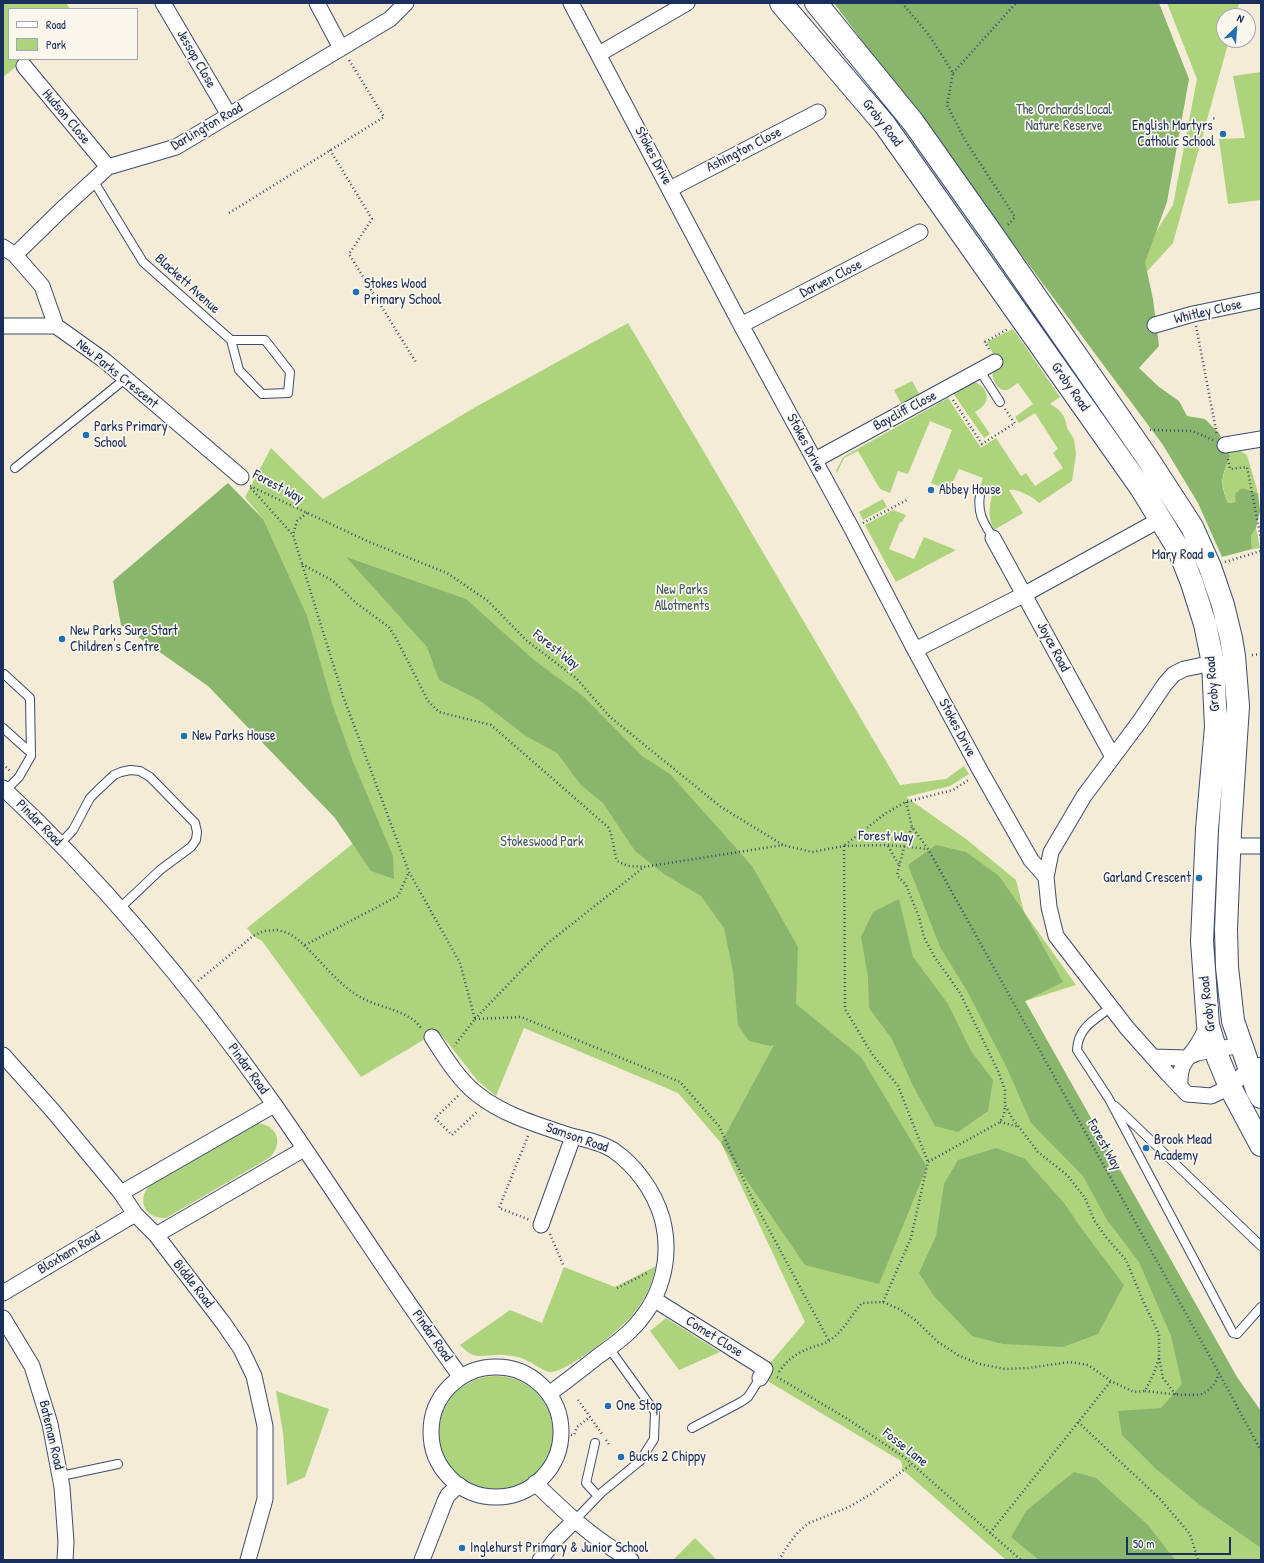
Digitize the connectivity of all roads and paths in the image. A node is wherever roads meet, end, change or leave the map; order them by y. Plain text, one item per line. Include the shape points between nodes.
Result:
1 (163, 3) edge
2 (317, 3) edge
3 (406, 3) edge
4 (571, 3) edge
5 (687, 3) edge
6 (781, 3) edge
7 (816, 3) edge
8 (902, 3) edge
9 (1016, 3) edge
10 (341, 48) junction
11 (599, 54) junction
12 (24, 66) dead end
13 (953, 73) junction
14 (818, 112) dead end
15 (229, 115) junction
16 (330, 150) junction
17 (108, 168) junction
18 (93, 180) junction
19 (670, 189) junction
20 (229, 213) dead end
21 (920, 232) dead end
22 (995, 238) junction
23 (9, 251) edge
24 (1261, 300) edge
25 (1193, 314) junction
26 (1023, 321) junction
27 (741, 325) junction
28 (1155, 325) dead end
29 (3, 326) edge
30 (56, 326) junction
31 (231, 340) junction
32 (995, 362) joint
33 (417, 364) dead end
34 (980, 371) junction
35 (125, 379) junction
36 (946, 389) junction
37 (1000, 402) joint
38 (1149, 430) dead end
39 (1261, 439) edge
40 (1225, 445) joint
41 (815, 460) junction
42 (15, 468) dead end
43 (245, 482) junction
44 (980, 495) dead end
45 (907, 500) dead end
46 (307, 513) junction
47 (1161, 519) junction
48 (852, 529) junction
49 (293, 535) junction
50 (994, 538) joint
51 (1261, 539) edge
52 (1261, 551) edge
53 (302, 563) junction
54 (1220, 564) dead end
55 (1025, 594) junction
56 (915, 650) junction
57 (1213, 664) junction
58 (3, 675) edge
59 (3, 728) edge
60 (31, 753) junction
61 (1112, 757) junction
62 (981, 772) junction
63 (4, 789) edge
64 (906, 802) junction
65 (912, 827) junction
66 (1208, 829) junction
67 (1230, 838) junction
68 (60, 844) junction
69 (783, 845) junction
70 (888, 845) junction
71 (844, 846) junction
72 (904, 846) junction
73 (1261, 846) edge
74 (928, 849) junction
75 (899, 865) junction
76 (644, 867) junction
77 (409, 872) junction
78 (1046, 877) junction
79 (120, 908) junction
80 (305, 945) junction
81 (188, 989) junction
82 (1111, 1007) junction
83 (475, 1019) junction
84 (1208, 1025) junction
85 (432, 1037) joint
86 (1241, 1045) junction
87 (1216, 1050) junction
88 (3, 1055) edge
89 (445, 1057) junction
90 (1153, 1057) junction
91 (1186, 1058) junction
92 (1255, 1067) edge
93 (469, 1086) junction
94 (1180, 1087) junction
95 (1230, 1087) junction
96 (1261, 1097) edge
97 (1109, 1099) junction
98 (488, 1102) junction
99 (274, 1105) junction
100 (1005, 1105) junction
101 (1000, 1122) junction
102 (533, 1123) junction
103 (1019, 1127) junction
104 (573, 1137) junction
105 (1261, 1145) edge
106 (304, 1149) junction
107 (928, 1162) junction
108 (121, 1193) junction
109 (135, 1214) junction
110 (541, 1225) junction
111 (156, 1235) junction
112 (1261, 1246) edge
113 (564, 1267) dead end
114 (664, 1271) junction
115 (617, 1288) dead end
116 (3, 1293) edge
117 (655, 1300) junction
118 (883, 1302) junction
119 (1261, 1306) edge
120 (3, 1318) edge
121 (829, 1341) junction
122 (609, 1348) junction
123 (1159, 1358) junction
124 (1219, 1374) junction
125 (461, 1377) junction
126 (760, 1378) joint
127 (1111, 1381) junction
128 (1145, 1391) junction
129 (549, 1394) junction
130 (1176, 1395) junction
131 (578, 1400) dead end
132 (590, 1417) junction
133 (1078, 1422) junction
134 (692, 1428) dead end
135 (571, 1435) dead end
136 (595, 1443) dead end
137 (610, 1446) dead end
138 (1261, 1452) edge
139 (118, 1464) dead end
140 (912, 1464) junction
141 (61, 1476) junction
142 (535, 1483) junction
143 (458, 1485) junction
144 (598, 1496) junction
145 (574, 1521) junction
146 (990, 1533) junction
147 (65, 1560) edge
148 (248, 1560) edge
149 (422, 1560) edge
150 (540, 1560) edge
151 (631, 1560) edge
152 (779, 1560) edge
153 (1020, 1560) edge
154 (1198, 1560) edge

1 - 15 street, Jessop Close
2 - 10 street
3 - 10 street, Darlington Road via 390,19
4 - 11 street, Stokes Drive
5 - 11 street
6 - 26 main road, Groby Road via 885,125
7 - 22 main road, Groby Road via 913,122
8 - 13 path via 928,35
9 - 13 path
10 - 15 street, Darlington Road
10 - 16 path via 384,117
11 - 19 street, Stokes Drive
12 - 17 street, Hudson Close
13 - 22 path via 946,105 965,140 1015,217
14 - 19 street, Ashington Close
15 - 17 street, Darlington Road via 176,147
16 - 20 path
16 - 33 path via 372,219 349,254
17 - 18 street, Darlington Road
18 - 23 street, Darlington Road
18 - 31 lane, Blackett Avenue via 143,262
19 - 27 street, Stokes Drive
21 - 27 street, Darwen Close
22 - 67 main road, Groby Road via 1146,456 1192,527 1210,567 1231,638 1238,706
23 - 30 street via 42,286
24 - 25 street, Whitley Close
25 - 28 street, Whitley Close
25 - 38 path via 1218,442 1192,431
26 - 32 path via 985,342
26 - 47 main road, Groby Road via 1142,488
27 - 41 street, Stokes Drive
29 - 30 street
30 - 35 street, New Parks Crescent via 105,361
31 - 31 lane via 265,340 290,372 288,393 262,394 239,370
32 - 34 street, Baycliff Close
34 - 36 street, Baycliff Close
34 - 37 lane
35 - 42 lane
35 - 43 street, New Parks Crescent
36 - 37 path via 982,444 1015,424
36 - 41 street, Baycliff Close
39 - 40 street
40 - 51 path via 1230,469 1247,467
41 - 48 street, Stokes Drive
43 - 46 path, Forest Way
43 - 49 path
44 - 50 lane via 980,512
45 - 48 path
46 - 49 path via 297,521
46 - 69 path, Forest Way via 367,541 447,573 488,601 527,641 576,678 610,717 721,807
47 - 55 street
47 - 57 main road, Groby Road via 1179,550 1192,584 1205,624
48 - 56 street, Stokes Drive
49 - 53 path
50 - 55 street, Joyce Road
52 - 54 path
53 - 76 path via 333,581 356,603 388,627 428,701 439,712 491,725 608,827 613,838 617,861 628,866
53 - 77 path via 343,696
55 - 56 street
55 - 61 street, Joyce Road
56 - 62 street, Stokes Drive
57 - 61 street via 1184,669 1174,674
57 - 66 main road, Groby Road via 1216,727
58 - 60 lane via 30,698
59 - 60 lane
60 - 63 lane via 19,777
61 - 78 street via 1084,796 1054,846
62 - 64 path, Forest Way via 953,790
62 - 78 street, Stokes Drive via 1031,860
63 - 68 street, Pindar Road
64 - 65 path, Forest Way
64 - 71 path, Forest Way via 886,812
65 - 72 path
65 - 74 path, Forest Way
66 - 67 main road
66 - 84 main road, Groby Road via 1202,941
67 - 73 street
67 - 86 main road, Groby Road via 1227,967 1233,1022
68 - 79 street, Pindar Road
68 - 79 lane via 73,830 90,798 114,775 130,770 150,776 190,818 197,832 196,840 191,847 160,870
69 - 71 path, Forest Way via 812,852
69 - 76 path
70 - 71 path, Forest Way
70 - 72 path, Forest Way
70 - 75 path
71 - 107 path via 845,1009 872,1054 898,1086
72 - 74 path, Forest Way
72 - 75 path
74 - 124 path, Forest Way
75 - 100 path via 897,875 906,886 924,937 960,993 998,1071 1005,1090
76 - 83 path via 548,944
77 - 80 path via 398,896
77 - 83 path via 460,963
78 - 82 street via 1049,907 1056,936
79 - 81 street, Pindar Road
80 - 81 path via 288,933 264,930 253,936
80 - 85 path via 349,990 363,999 400,1012 420,1026 428,1037
81 - 99 street, Pindar Road
82 - 90 street
82 - 97 lane via 1088,1025 1077,1040 1077,1050
83 - 89 path
83 - 121 path via 521,1017 680,1082 719,1126 751,1196
84 - 87 main road, Groby Road
84 - 91 street via 1199,1043
85 - 89 street, Samson Road
86 - 87 street
86 - 92 main road, Groby Road
87 - 91 street
87 - 95 main road, Groby Road
88 - 108 street, Biddle Road
89 - 93 street, Samson Road
90 - 91 street
90 - 94 street
91 - 94 street via 1181,1067
92 - 95 street
92 - 96 main road, Groby Road
93 - 98 street, Samson Road
93 - 98 path via 435,1118 452,1136
94 - 95 street via 1188,1094 1211,1096
95 - 105 main road, Groby Road
97 - 112 lane
97 - 119 lane via 1233,1333 1237,1334
98 - 102 street, Samson Road
99 - 106 street, Pindar Road
99 - 108 street
100 - 101 path
100 - 103 path
101 - 103 path
101 - 107 path
102 - 104 street, Samson Road
102 - 110 path via 499,1208
103 - 123 path via 1038,1152 1067,1175 1085,1198 1094,1220 1105,1236 1126,1260 1159,1334
104 - 110 street
104 - 114 street, Samson Road via 612,1150 629,1163 651,1191 659,1207 665,1231
106 - 111 street
106 - 125 street, Pindar Road
107 - 118 path via 910,1238
108 - 109 street, Biddle Road
109 - 111 street, Biddle Road
109 - 116 street, Bloxham Road
110 - 113 path via 547,1227
111 - 148 street, Biddle Road via 229,1331 254,1376 265,1426 264,1499
114 - 115 path via 655,1269
114 - 117 street, Samson Road
117 - 122 street, Samson Road via 630,1332
117 - 126 street, Comet Close via 765,1370
118 - 121 path via 862,1303 843,1329
118 - 127 path via 900,1309 938,1342 958,1355 979,1364 1005,1369 1070,1362 1088,1366
120 - 141 street, Bateman Road via 32,1366 50,1424
121 - 140 path, Fosse Lane via 807,1349 787,1361 776,1376 846,1418
122 - 129 street, Samson Road
122 - 144 lane via 655,1412 654,1439 640,1461
123 - 128 path
123 - 130 path via 1163,1378
124 - 130 path via 1214,1385 1203,1394
124 - 138 path, Forest Way
125 - 129 street via 476,1370 508,1368 524,1373 538,1382
125 - 143 street via 447,1388 437,1404 432,1421 431,1439 436,1457 445,1472
126 - 134 lane via 748,1397
127 - 128 path via 1134,1392
127 - 133 path
128 - 130 path
129 - 142 street via 558,1412 561,1432 558,1451 549,1469
131 - 132 path
132 - 135 path via 577,1427 574,1435
132 - 137 path
133 - 146 path
133 - 154 path via 1160,1499 1190,1534
136 - 144 lane via 586,1483
139 - 141 lane
140 - 146 path, Fosse Lane
140 - 152 path via 866,1498 808,1523 788,1545
141 - 147 street, Bateman Road
142 - 143 street via 521,1492 505,1496 489,1496
142 - 145 street
143 - 149 street via 445,1501
144 - 145 lane
145 - 150 street
145 - 151 street
146 - 153 path, Fosse Lane

